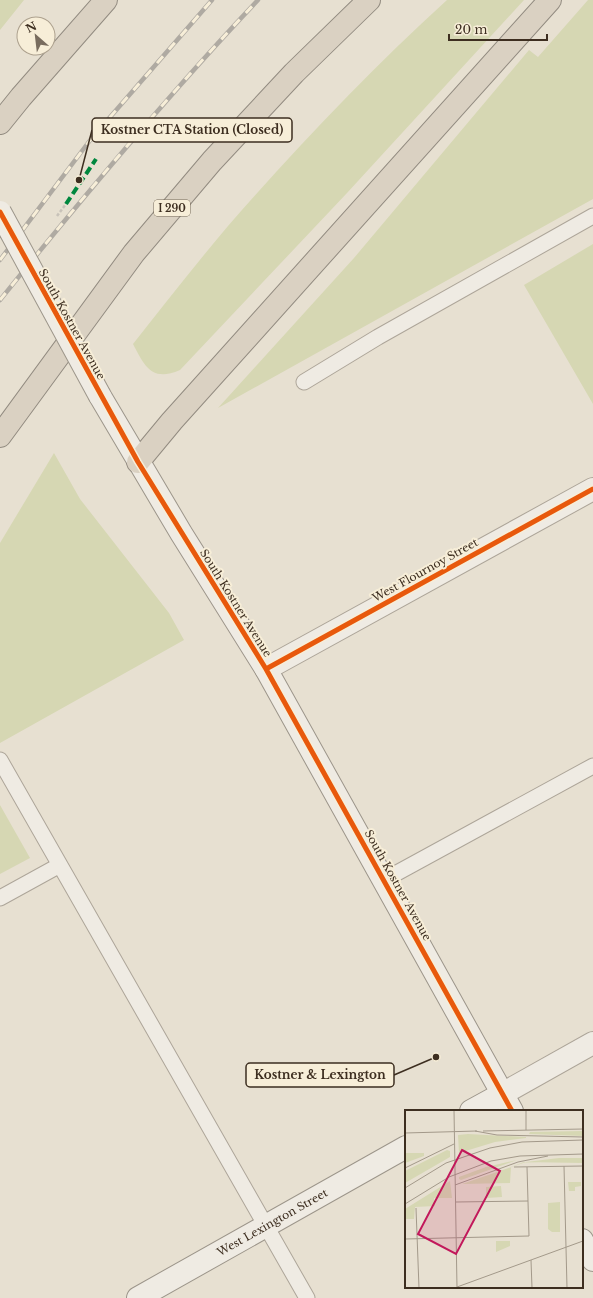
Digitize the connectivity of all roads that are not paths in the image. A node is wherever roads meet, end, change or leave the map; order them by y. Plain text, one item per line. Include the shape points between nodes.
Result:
1 (106, 0) edge
2 (369, 0) edge
3 (550, 0) edge
4 (0, 123) edge
5 (0, 212) edge
6 (593, 216) edge
7 (304, 382) dead end
8 (0, 436) edge
9 (138, 462) junction
10 (593, 489) edge
11 (266, 669) junction
12 (0, 760) edge
13 (593, 766) edge
14 (60, 865) junction
15 (384, 880) junction
16 (0, 898) edge
17 (593, 1043) edge
18 (507, 1102) edge
19 (475, 1110) edge
20 (405, 1148) edge
21 (266, 1226) junction
22 (583, 1242) edge
23 (593, 1260) edge
24 (138, 1298) edge
25 (307, 1298) edge

1 - 4 highway
2 - 8 highway, I 290 via 294,73 218,155 139,247
3 - 9 highway
5 - 9 street, South Kostner Avenue, bridge
6 - 7 lane
9 - 11 street, South Kostner Avenue
10 - 11 street, West Flournoy Street
11 - 15 street, South Kostner Avenue
12 - 14 lane
13 - 15 lane
14 - 16 lane
14 - 21 lane
15 - 18 street, South Kostner Avenue
17 - 18 street
18 - 19 street
20 - 21 street, West Lexington Street
21 - 24 street, West Lexington Street
21 - 25 lane
22 - 23 street

